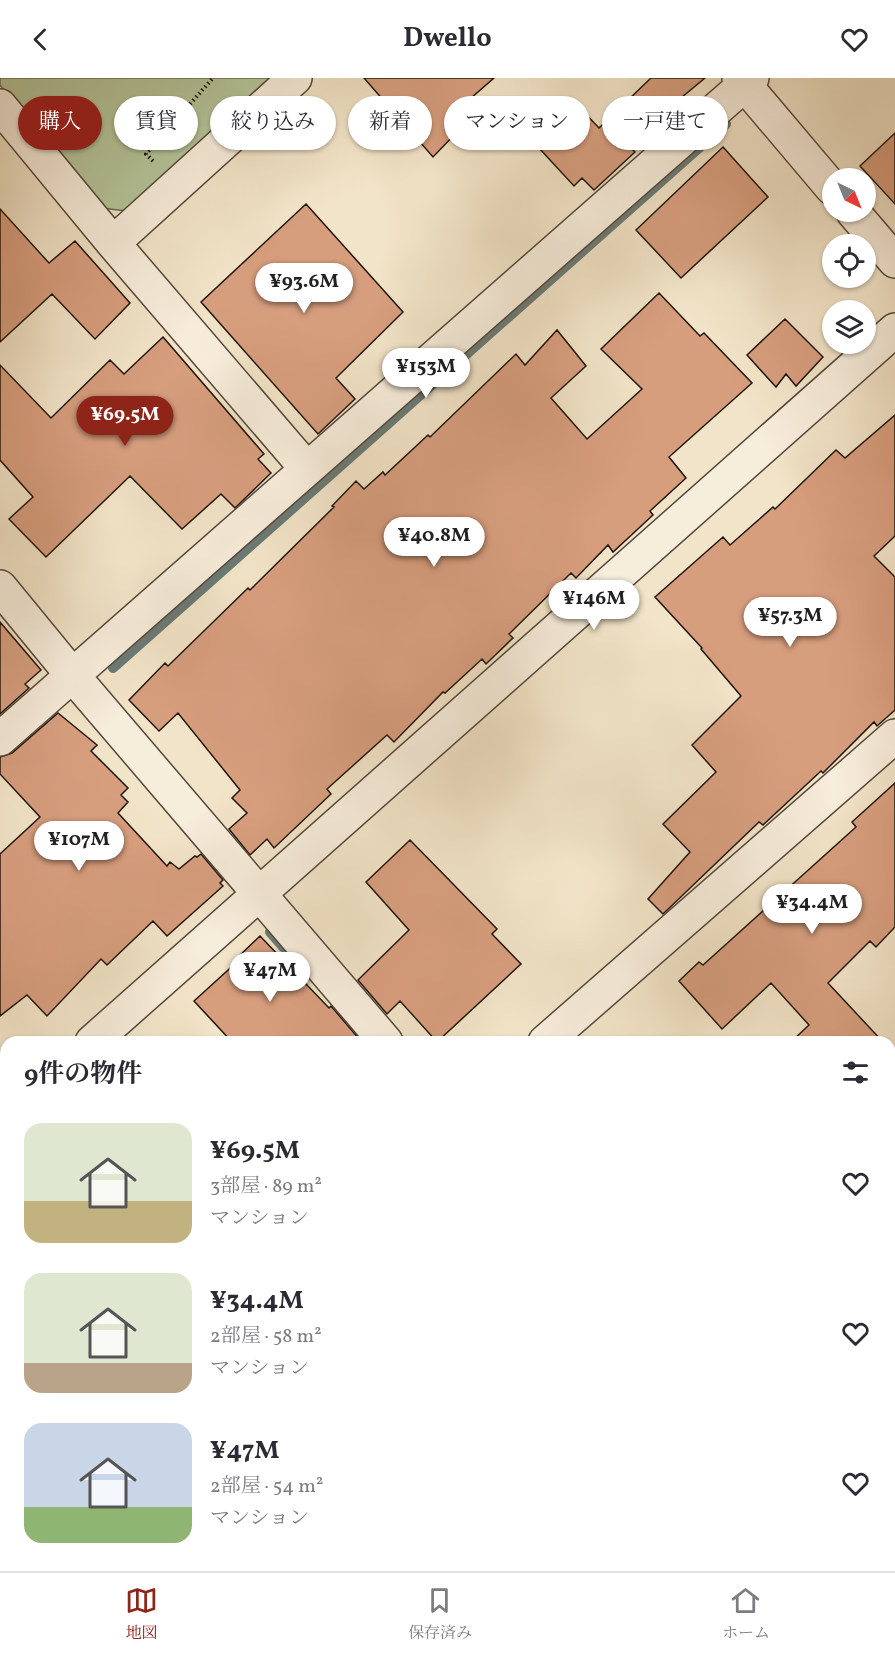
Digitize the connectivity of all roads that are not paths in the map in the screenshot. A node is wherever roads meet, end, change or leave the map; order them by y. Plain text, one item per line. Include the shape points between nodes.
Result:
1 (295, 78) edge
2 (746, 80) edge
3 (0, 106) edge
4 (822, 175) edge
5 (862, 222) edge
6 (113, 243) junction
7 (895, 261) edge
8 (895, 330) edge
9 (307, 469) junction
10 (0, 587) edge
11 (73, 676) junction
12 (895, 736) edge
13 (0, 739) edge
14 (260, 894) junction
15 (99, 1036) edge
16 (381, 1036) edge
17 (552, 1036) edge

1 - 6 street
2 - 4 street
2 - 9 street
3 - 6 street
5 - 7 street
6 - 9 street
8 - 14 street
9 - 11 street
10 - 11 street
11 - 13 street
11 - 14 street
12 - 17 street
14 - 15 street
14 - 16 street

